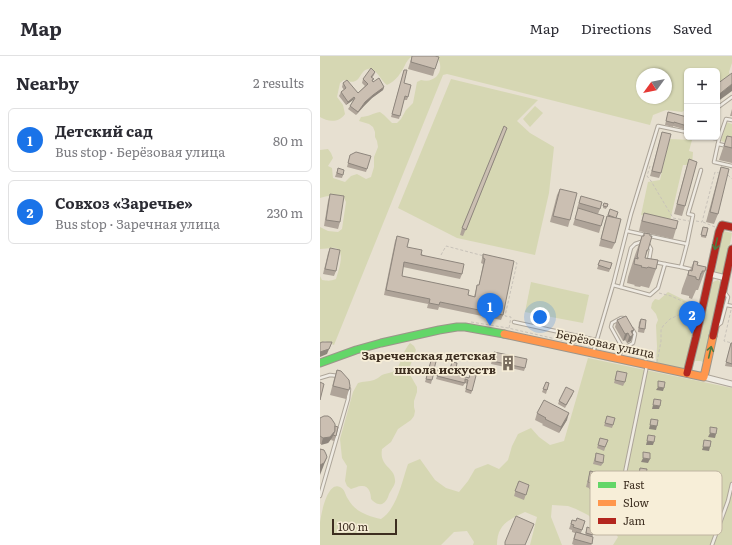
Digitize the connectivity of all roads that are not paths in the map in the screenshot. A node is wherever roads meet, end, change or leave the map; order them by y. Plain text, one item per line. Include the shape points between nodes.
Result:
1 (732, 97) edge
2 (720, 106) edge
3 (732, 120) edge
4 (684, 131) edge
5 (720, 139) edge
6 (720, 140) edge
7 (718, 144) junction
8 (732, 147) edge
9 (732, 166) edge
10 (701, 170) dead end
11 (732, 227) edge
12 (627, 231) junction
13 (687, 244) junction
14 (732, 248) edge
15 (665, 264) junction
16 (681, 267) junction
17 (700, 272) edge
18 (708, 274) junction
19 (726, 278) junction
20 (613, 285) junction
21 (621, 287) junction
22 (723, 291) junction
23 (726, 305) junction
24 (732, 306) edge
25 (626, 319) edge
26 (514, 322) dead end
27 (629, 324) edge
28 (715, 327) junction
29 (596, 340) junction
30 (622, 347) junction
31 (593, 353) junction
32 (619, 359) junction
33 (320, 363) edge
34 (647, 364) junction
35 (687, 373) junction
36 (704, 376) junction
37 (320, 378) edge
38 (343, 379) edge
39 (732, 384) edge
40 (348, 387) edge
41 (625, 471) edge
42 (732, 484) edge
43 (320, 496) edge
44 (722, 518) edge
45 (716, 535) edge
46 (712, 545) edge

1 - 2 lane
3 - 5 lane via 726,119
4 - 12 lane via 658,126
6 - 7 lane
7 - 8 lane
7 - 9 lane via 714,162
10 - 13 lane via 688,214 693,215
11 -> 18 street via 722,225
12 - 13 lane
12 - 20 lane
13 - 16 lane
14 - 19 street
15 - 16 lane
15 - 21 lane via 658,288 650,295
15 - 21 lane via 649,260 651,249 648,245 643,242 635,244 631,248
16 - 17 lane
18 - 19 street
18 - 35 street
19 - 22 street
20 - 21 lane
20 - 29 lane
22 - 23 lane via 728,297
22 - 28 street
23 - 24 lane
23 - 28 lane via 721,323
25 - 30 lane via 622,318 612,323 611,328
26 - 29 lane
27 - 30 lane via 635,334 633,343
36 -> 28 street
29 - 31 lane
30 - 32 lane
31 - 32 street, Берёзовая улица
31 - 33 street, Берёзовая улица via 474,328 457,327 381,343
32 - 34 street, Берёзовая улица
34 - 35 street, Берёзовая улица
34 - 41 lane
35 - 36 street, Берёзовая улица
36 - 39 street, Берёзовая улица
37 - 38 lane via 330,375
40 - 43 lane via 348,399
42 - 44 lane
45 - 46 lane

